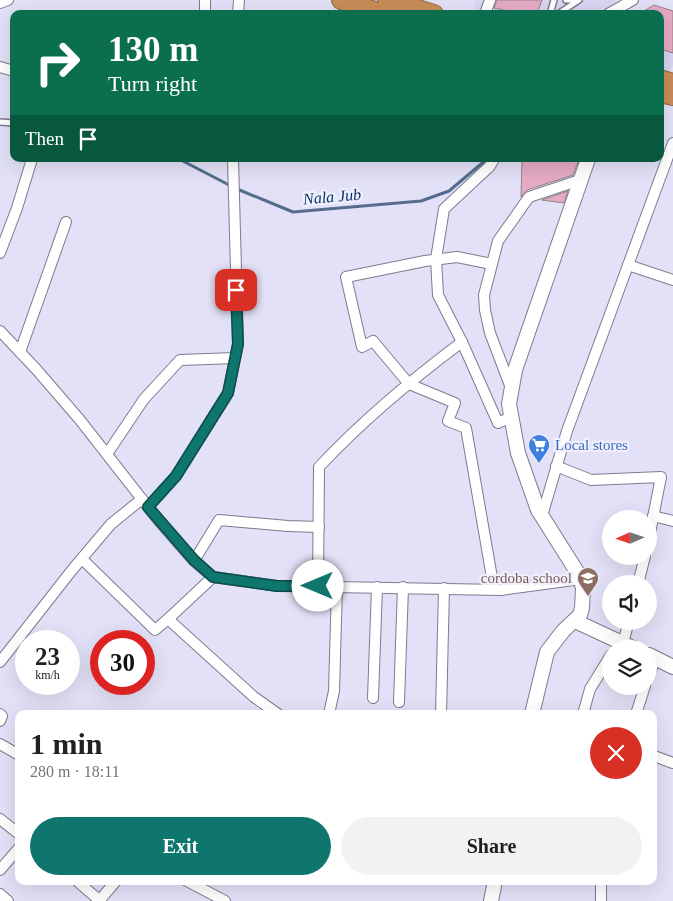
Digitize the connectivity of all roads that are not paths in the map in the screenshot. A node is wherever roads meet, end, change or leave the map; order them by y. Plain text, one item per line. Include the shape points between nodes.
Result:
1 (341, 0) edge
2 (387, 0) edge
3 (566, 0) edge
4 (578, 0) edge
5 (633, 0) edge
6 (406, 3) edge
7 (372, 10) edge
8 (424, 10) edge
9 (564, 10) edge
10 (615, 10) edge
11 (673, 143) edge
12 (31, 162) edge
13 (233, 162) edge
14 (492, 162) edge
15 (587, 162) edge
16 (580, 180) junction
17 (66, 222) dead end
18 (0, 253) edge
19 (436, 259) junction
20 (492, 264) junction
21 (628, 265) junction
22 (673, 280) edge
23 (0, 331) edge
24 (4, 341) edge
25 (462, 342) junction
26 (20, 352) junction
27 (235, 358) junction
28 (409, 384) junction
29 (511, 388) junction
30 (510, 417) junction
31 (106, 454) junction
32 (556, 466) junction
33 (145, 503) junction
34 (654, 510) edge
35 (542, 516) junction
36 (658, 518) edge
37 (673, 522) edge
38 (318, 527) junction
39 (82, 559) junction
40 (194, 560) junction
41 (213, 577) junction
42 (581, 579) junction
43 (318, 586) junction
44 (337, 586) junction
45 (377, 587) junction
46 (403, 587) junction
47 (444, 588) junction
48 (494, 589) junction
49 (168, 619) junction
50 (575, 621) junction
51 (611, 640) edge
52 (657, 659) edge
53 (0, 662) edge
54 (673, 667) edge
55 (602, 670) edge
56 (643, 695) edge
57 (373, 698) dead end
58 (399, 702) dead end
59 (272, 710) edge
60 (330, 710) edge
61 (441, 710) edge
62 (533, 710) edge
63 (584, 710) edge
64 (637, 710) edge
65 (0, 714) edge
66 (0, 721) edge
67 (0, 744) edge
68 (15, 753) edge
69 (657, 757) edge
70 (673, 763) edge
71 (0, 819) edge
72 (15, 831) edge
73 (15, 853) edge
74 (0, 870) edge
75 (81, 885) edge
76 (113, 885) edge
77 (195, 885) edge
78 (494, 885) edge
79 (601, 885) edge
80 (0, 894) edge
81 (8, 901) edge
82 (99, 901) edge
83 (225, 901) edge
84 (491, 901) edge
85 (601, 901) edge

1 - 7 highway
2 - 6 highway
3 - 4 lane
4 - 9 lane
5 - 10 street
6 - 8 highway
11 - 21 street
12 - 18 street
13 - 27 street via 238,344
14 - 19 street via 444,209
15 - 16 street
16 - 20 street via 529,197 498,241
16 - 29 street
17 - 26 street
19 - 20 street via 457,257
19 - 25 street via 438,295
19 - 28 street via 346,277 362,347 373,341
20 - 29 street via 484,295 485,310 490,333
21 - 22 street
21 - 32 street
23 - 24 street
24 - 26 street
25 - 28 street
25 - 30 street via 498,423
26 - 31 street
27 - 31 street via 180,360 144,399
27 - 33 street via 228,393 176,476
28 - 38 street via 319,467
28 - 48 street via 455,403 448,421 466,428
29 - 30 street
30 - 35 street via 518,453
31 - 33 street
32 - 34 street via 591,480 661,477
32 - 35 street
33 - 39 street via 112,524
33 - 40 street
35 - 42 street
36 - 37 street
38 - 40 street via 218,520
38 - 43 street
39 - 49 street via 155,630
39 - 53 street
40 - 41 street
41 - 43 street via 277,586
41 - 49 street
42 - 48 street
42 - 50 street via 582,608
43 - 44 street
44 - 45 street
44 - 60 street via 334,692
45 - 46 street
45 - 57 street
46 - 47 street
46 - 58 street
47 - 48 street
47 - 61 street
49 - 59 street
50 - 51 street
50 - 62 street via 547,652
52 - 54 street
55 - 63 street via 590,689
56 - 64 street
65 - 66 street
67 - 68 street
69 - 70 street
71 - 72 street
73 - 74 street
75 - 82 street
76 - 82 street
77 - 83 street
78 - 84 street
79 - 85 street
80 - 81 street

